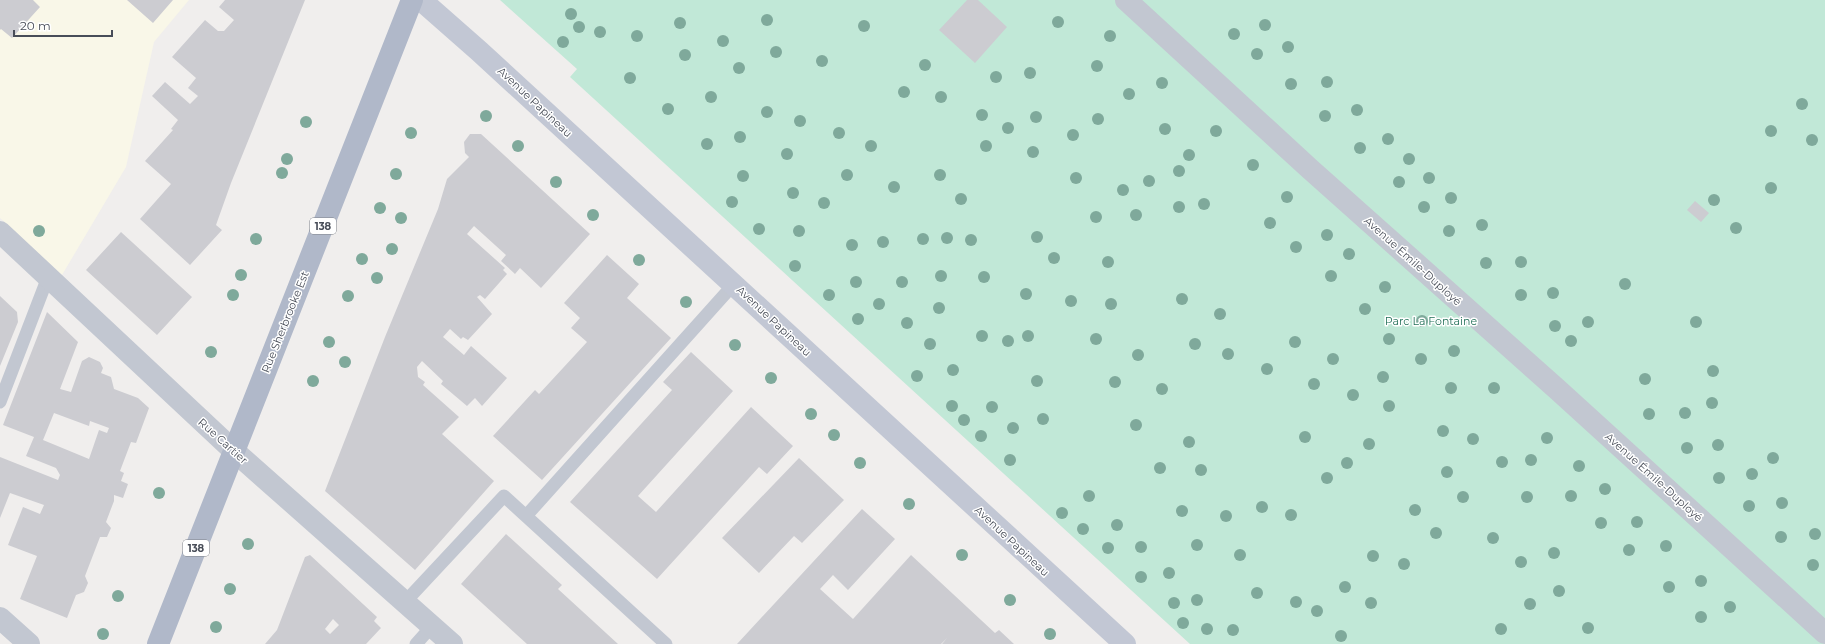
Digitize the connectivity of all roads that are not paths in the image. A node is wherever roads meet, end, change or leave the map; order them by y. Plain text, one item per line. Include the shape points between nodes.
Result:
1 (412, 0) edge
2 (422, 0) edge
3 (1126, 0) edge
4 (0, 232) edge
5 (48, 277) junction
6 (734, 284) junction
7 (0, 402) edge
8 (234, 451) junction
9 (526, 516) junction
10 (405, 602) junction
11 (0, 618) edge
12 (432, 626) junction
13 (1825, 634) edge
14 (29, 644) edge
15 (158, 644) edge
16 (416, 644) edge
17 (452, 644) edge
18 (666, 644) edge
19 (1125, 644) edge

1 - 8 main road, Rue Sherbrooke Est / 138
2 - 6 main road, Avenue Papineau
3 - 13 street, Avenue Émile-Duployé
4 - 5 street, Rue Cartier
5 - 7 lane
5 - 8 street, Rue Cartier
6 - 9 lane
6 - 19 main road, Avenue Papineau
8 - 10 street, Rue Cartier
8 - 15 main road, Rue Sherbrooke Est / 138
9 - 10 lane via 504,496
9 - 18 lane
10 - 12 street, Rue Cartier
11 - 14 street
12 - 16 lane
12 - 17 street, Rue Cartier

